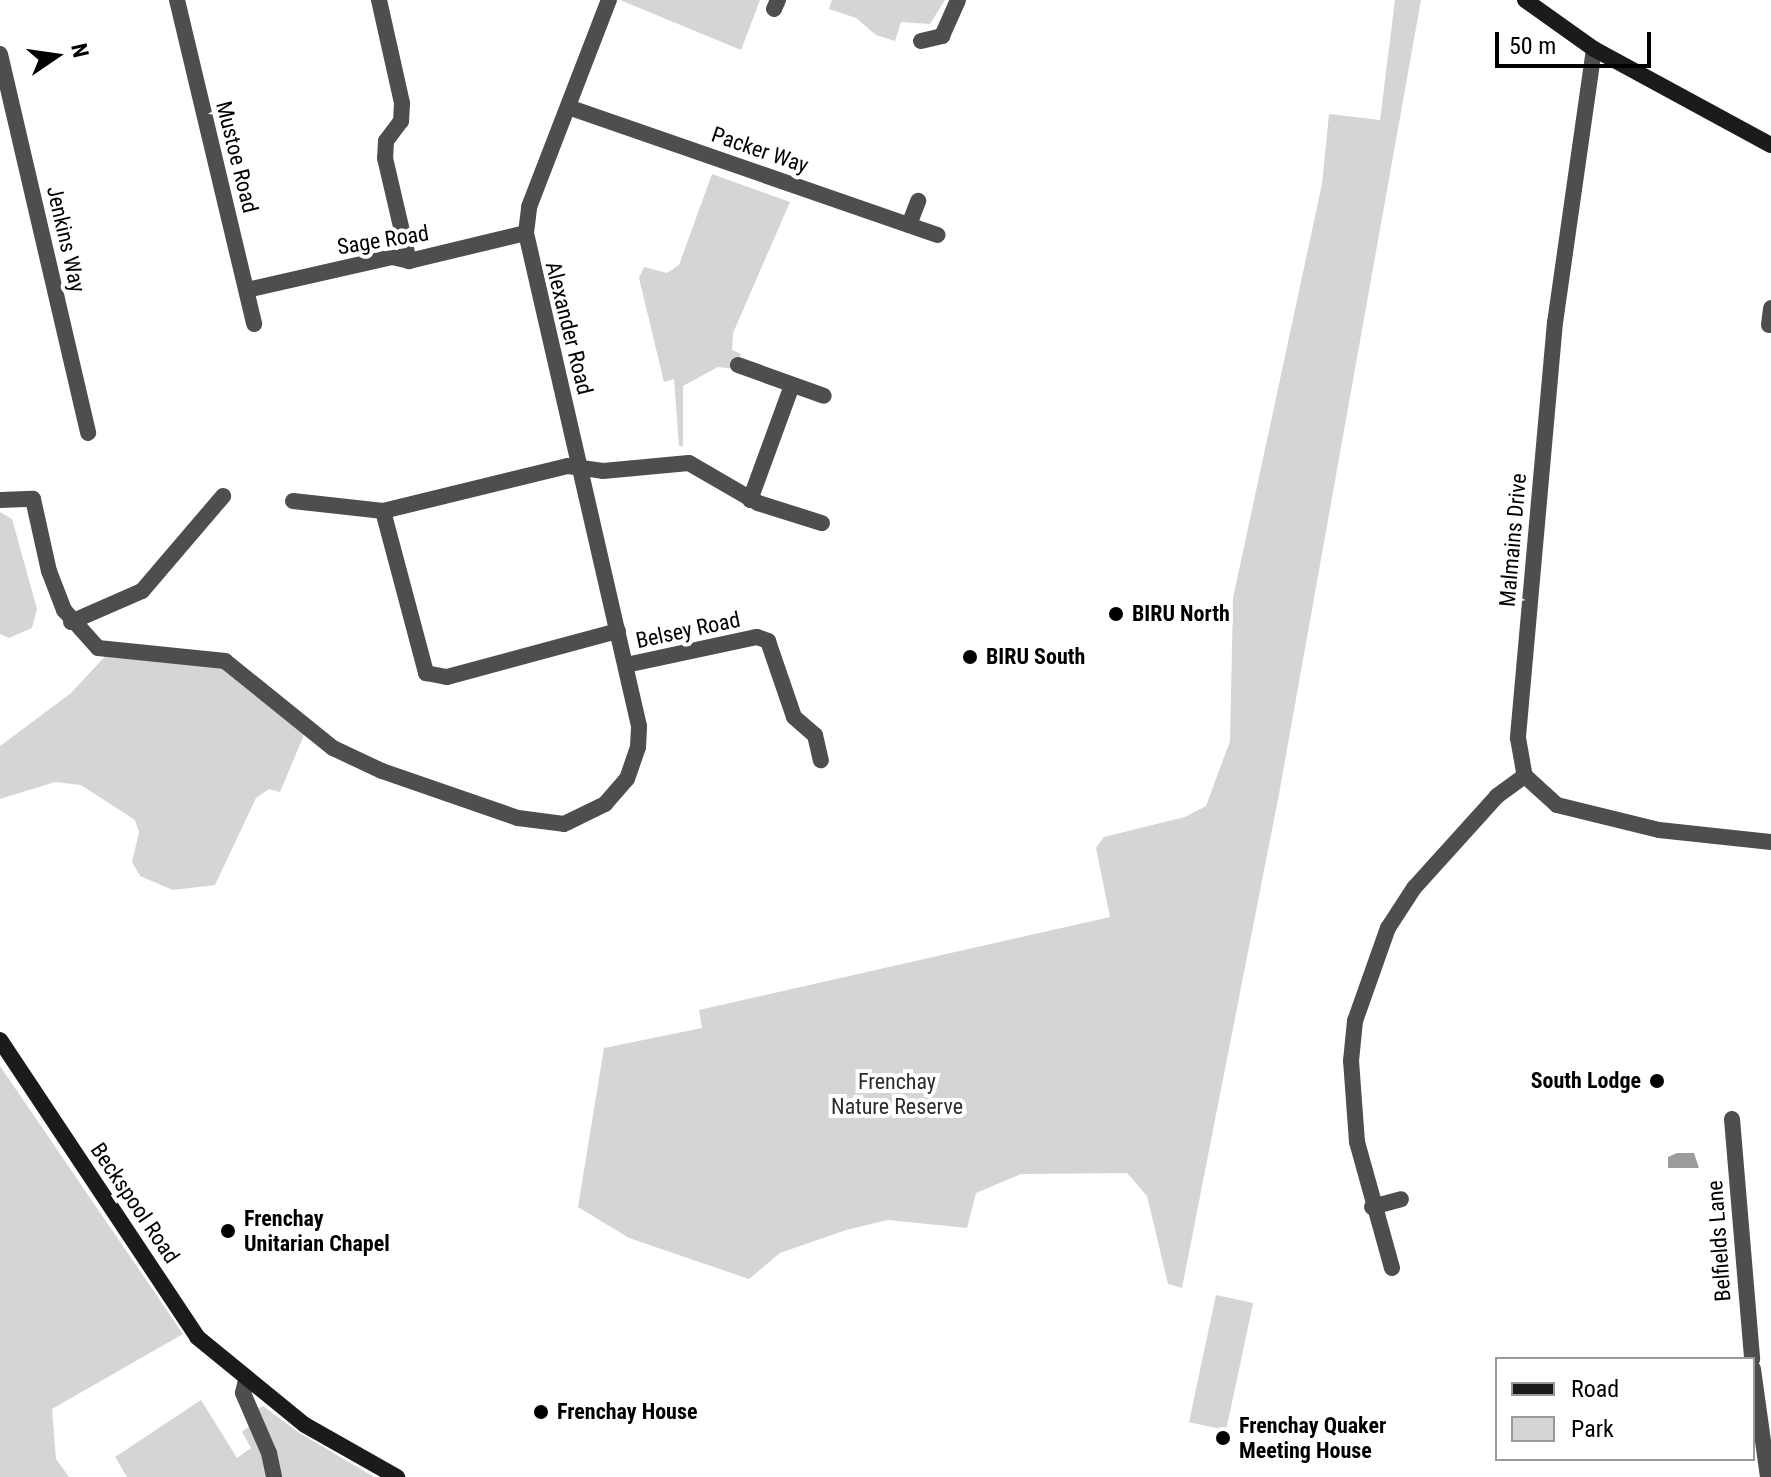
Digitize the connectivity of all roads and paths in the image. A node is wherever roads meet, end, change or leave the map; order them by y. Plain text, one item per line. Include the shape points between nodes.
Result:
1 (177, 0) edge
2 (379, 0) edge
3 (609, 0) edge
4 (958, 0) edge
5 (1525, 0) edge
6 (921, 41) dead end
7 (1594, 49) junction
8 (0, 54) edge
9 (568, 107) junction
10 (1771, 145) edge
11 (918, 201) dead end
12 (909, 225) junction
13 (526, 233) junction
14 (937, 235) dead end
15 (409, 261) junction
16 (247, 290) junction
17 (254, 324) dead end
18 (738, 365) dead end
19 (792, 385) junction
20 (824, 396) dead end
21 (88, 433) dead end
22 (582, 469) junction
23 (223, 496) dead end
24 (0, 500) edge
25 (750, 500) junction
26 (293, 501) dead end
27 (383, 511) junction
28 (822, 523) dead end
29 (71, 622) junction
30 (618, 631) junction
31 (627, 670) junction
32 (821, 760) dead end
33 (1525, 776) junction
34 (1771, 842) edge
35 (0, 1040) edge
36 (1732, 1119) dead end
37 (1401, 1199) dead end
38 (1372, 1207) junction
39 (1392, 1268) dead end
40 (1752, 1357) edge
41 (246, 1380) junction
42 (1755, 1383) edge
43 (274, 1477) edge
44 (397, 1477) edge
45 (1768, 1477) edge

1 - 16 street, Mustoe Road
2 - 15 street via 402,103 401,121 386,141 385,158
3 - 9 street, Alexander Road
4 - 6 street via 942,36
5 - 7 street
7 - 10 street
7 - 33 street, Malmains Drive via 1555,322 1518,738
8 - 21 street, Jenkins Way
9 - 12 street, Packer Way
9 - 13 street, Alexander Road via 529,207
11 - 12 street
12 - 14 street, Packer Way
13 - 15 street, Sage Road
13 - 22 street, Alexander Road
15 - 16 street, Sage Road via 392,257
16 - 17 street, Mustoe Road
18 - 19 street
19 - 20 street
19 - 25 street
22 - 25 street via 689,463
22 - 27 street via 568,466
22 - 30 street, Alexander Road
23 - 29 street via 142,591
24 - 29 street via 33,499 49,571
25 - 28 street
26 - 27 street
27 - 30 street via 426,673 447,677
29 - 31 street, Alexander Road via 98,648 120,654 225,661 333,748 464,801 550,824 587,815 627,779 639,726
30 - 31 street, Alexander Road
31 - 32 street, Belsey Road via 757,637 768,641 794,717 815,735
33 - 34 street via 1557,805 1659,830
33 - 38 street via 1497,796 1414,888 1368,973 1351,1061 1357,1142
35 - 41 street, Beckspool Road via 197,1337
36 - 40 street, Belfields Lane
37 - 38 street
38 - 39 street
41 - 43 street via 243,1393
41 - 44 street, Beckspool Road via 305,1425
42 - 45 street

